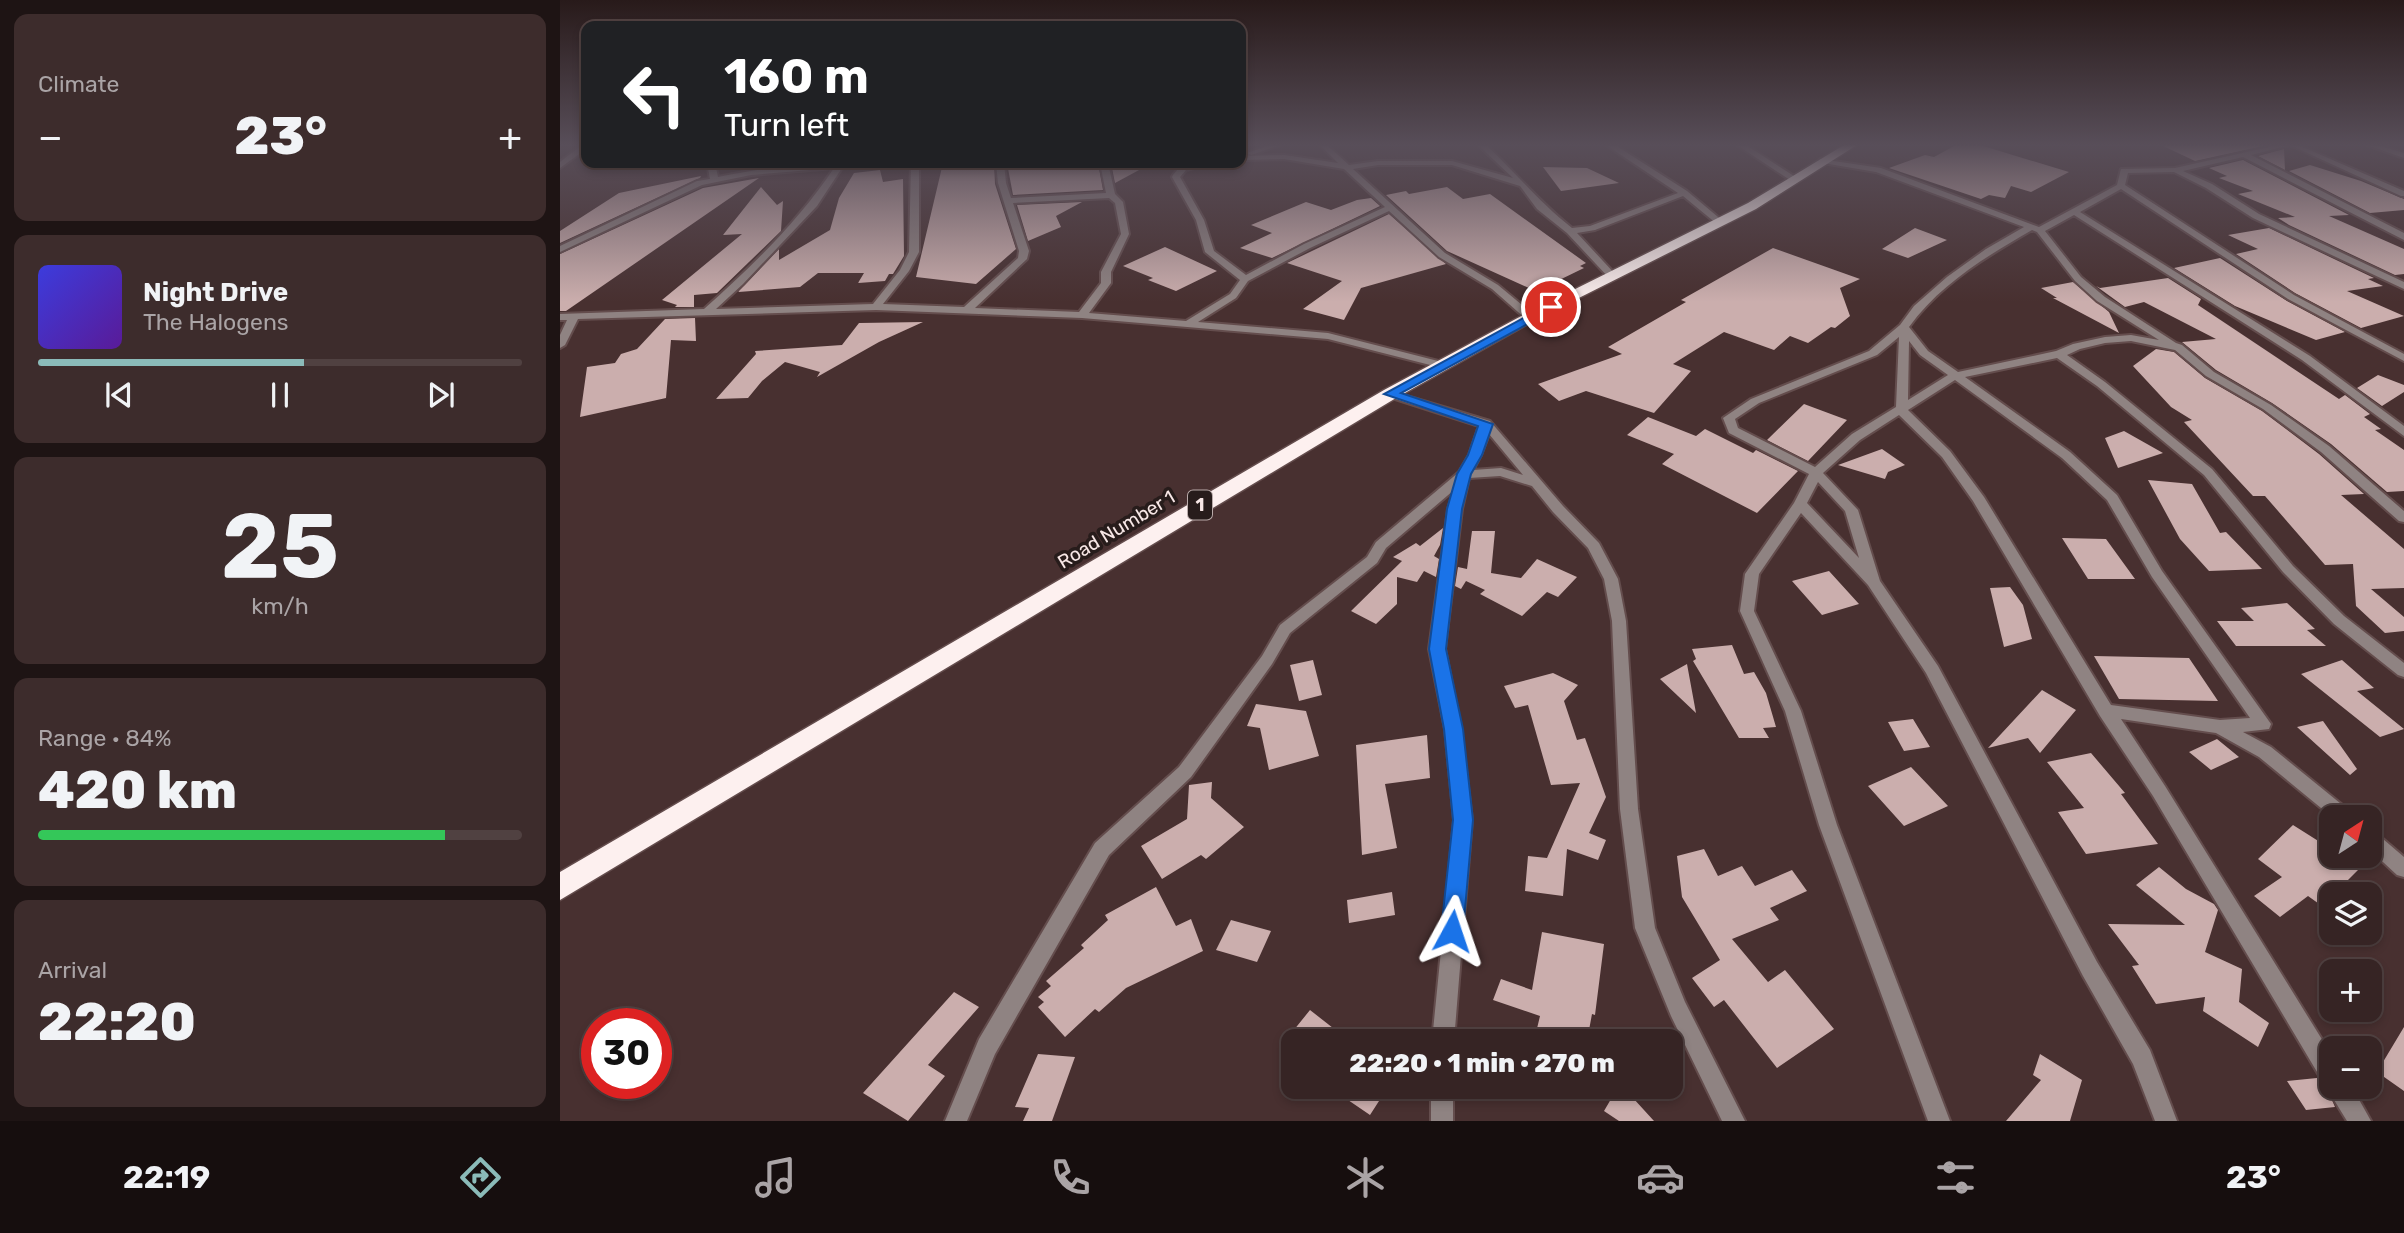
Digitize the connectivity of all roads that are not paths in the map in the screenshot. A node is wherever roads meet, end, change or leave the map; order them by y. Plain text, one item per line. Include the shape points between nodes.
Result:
1 (664, 197) edge
2 (818, 197) edge
3 (915, 197) edge
4 (1007, 197) edge
5 (1071, 197) edge
6 (1114, 197) edge
7 (1187, 197) edge
8 (1381, 197) edge
9 (1533, 197) edge
10 (1673, 197) edge
11 (1689, 197) edge
12 (1765, 197) edge
13 (1952, 197) edge
14 (2099, 197) edge
15 (2138, 197) edge
16 (2227, 197) edge
17 (2327, 197) edge
18 (1008, 201) junction
19 (1391, 207) junction
20 (2073, 211) junction
21 (1720, 222) junction
22 (2036, 228) junction
23 (1570, 232) junction
24 (2404, 237) edge
25 (560, 248) edge
26 (1613, 278) junction
27 (1245, 279) junction
28 (2404, 286) edge
29 (876, 307) junction
30 (967, 310) junction
31 (707, 312) junction
32 (1082, 315) junction
33 (560, 317) edge
34 (574, 317) junction
35 (1530, 317) junction
36 (1187, 323) junction
37 (1904, 327) junction
38 (564, 329) edge
39 (560, 345) edge
40 (2178, 347) junction
41 (2059, 354) junction
42 (2404, 358) edge
43 (1442, 365) junction
44 (1954, 376) junction
45 (1390, 394) junction
46 (1902, 411) junction
47 (1486, 424) junction
48 (2404, 432) edge
49 (1816, 473) junction
50 (1464, 474) junction
51 (1537, 483) junction
52 (1800, 504) junction
53 (2404, 518) edge
54 (1873, 582) junction
55 (2404, 671) edge
56 (2106, 711) junction
57 (2220, 727) junction
58 (2330, 805) edge
59 (2382, 850) edge
60 (2404, 869) edge
61 (560, 887) edge
62 (1444, 1029) edge
63 (2319, 1054) edge
64 (1442, 1099) edge
65 (2346, 1099) edge
66 (2162, 1120) edge
67 (956, 1121) edge
68 (1442, 1121) edge
69 (1734, 1121) edge
70 (1939, 1121) edge
71 (2360, 1121) edge

1 - 25 street
2 - 31 street
3 - 29 street via 914,252
4 - 18 street
5 - 18 street
6 - 32 street via 1119,202 1125,234 1105,283
7 - 27 street via 1210,252
8 - 19 street
9 - 23 street
10 - 23 street
11 - 21 street
12 - 21 highway, Road Number 1 / 1
13 - 22 street
14 - 20 street
15 - 42 street via 2291,297
16 - 28 street via 2256,216
17 - 24 street
18 - 30 street via 1024,251 1022,259
19 - 27 street
19 - 35 street via 1442,255 1495,287
20 - 22 street
20 - 48 street via 2306,358
21 - 26 highway, Road Number 1 / 1
22 - 37 street via 1989,251 1950,279
22 - 40 street via 2101,299
23 - 26 street
26 - 35 highway, Road Number 1 / 1
27 - 36 street via 1233,296
29 - 30 street
29 - 31 street
30 - 32 street
31 - 34 street
32 - 36 street
33 - 34 street
34 - 38 street
35 - 43 highway, Road Number 1 / 1
36 - 43 street via 1328,337
37 - 44 street via 1924,353
37 - 46 street
37 - 49 street via 1873,353 1755,401 1729,418 1733,430
38 - 39 street
40 - 41 street via 2131,338 2077,346
40 - 53 street via 2210,374 2325,449
41 - 44 street
41 - 55 street via 2208,472 2288,569 2339,620
43 - 45 highway, Road Number 1 / 1
44 - 46 street
44 - 57 street via 2066,455 2112,498 2157,574 2263,724
45 - 47 street
45 - 61 highway, Road Number 1 / 1
46 - 49 street via 1856,437
46 - 56 street via 1946,454 1979,499
47 - 50 street
47 - 51 street
49 - 52 street
49 - 54 street via 1850,510
50 - 51 street via 1501,471
50 - 62 street via 1455,509 1437,649 1453,729 1463,820
50 - 67 street via 1381,545 1372,560 1285,629 1185,772 1102,849 987,1047
51 - 69 street via 1594,546 1611,579 1621,645 1629,810 1645,928 1678,1009
52 - 54 street
52 - 70 street via 1752,574 1747,611 1793,711 1828,825
54 - 66 street via 1932,670 2142,1058
56 - 57 street
56 - 63 street
57 - 58 street via 2265,752
59 - 60 street
64 - 68 street
65 - 71 street

